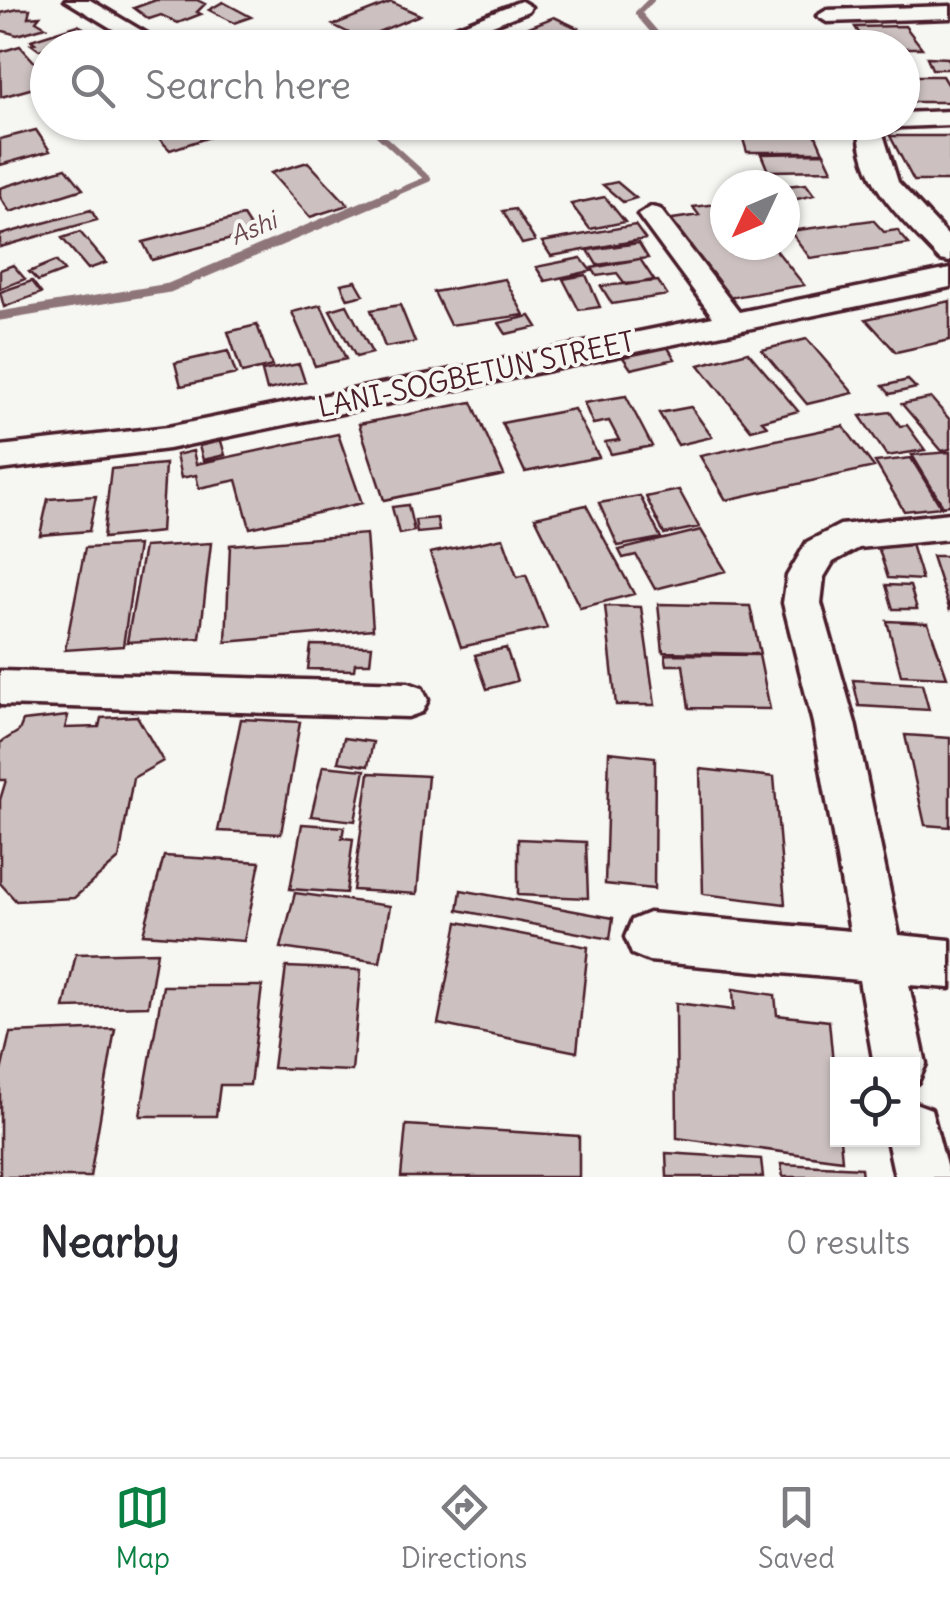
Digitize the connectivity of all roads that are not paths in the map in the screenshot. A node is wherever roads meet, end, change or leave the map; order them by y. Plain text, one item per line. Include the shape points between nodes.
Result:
1 (75, 0) edge
2 (521, 7) dead end
3 (950, 12) edge
4 (826, 16) dead end
5 (129, 30) edge
6 (460, 30) edge
7 (950, 118) edge
8 (920, 119) edge
9 (871, 140) edge
10 (651, 214) dead end
11 (950, 254) edge
12 (950, 278) edge
13 (732, 321) junction
14 (0, 458) edge
15 (950, 526) edge
16 (0, 688) edge
17 (408, 700) dead end
18 (649, 937) dead end
19 (880, 960) junction
20 (950, 964) edge
21 (899, 1057) edge
22 (916, 1147) edge
23 (922, 1177) edge

1 - 5 street
2 - 6 street
3 - 4 street
7 - 8 street
9 - 11 street via 886,184
10 - 13 street
12 - 13 street, LANI-SOGBETUN STREET
13 - 14 street, LANI-SOGBETUN STREET via 168,438
15 - 19 street via 853,535 820,552 806,576 802,603 834,724
16 - 17 street
18 - 19 street
19 - 20 street
19 - 21 street
22 - 23 street

